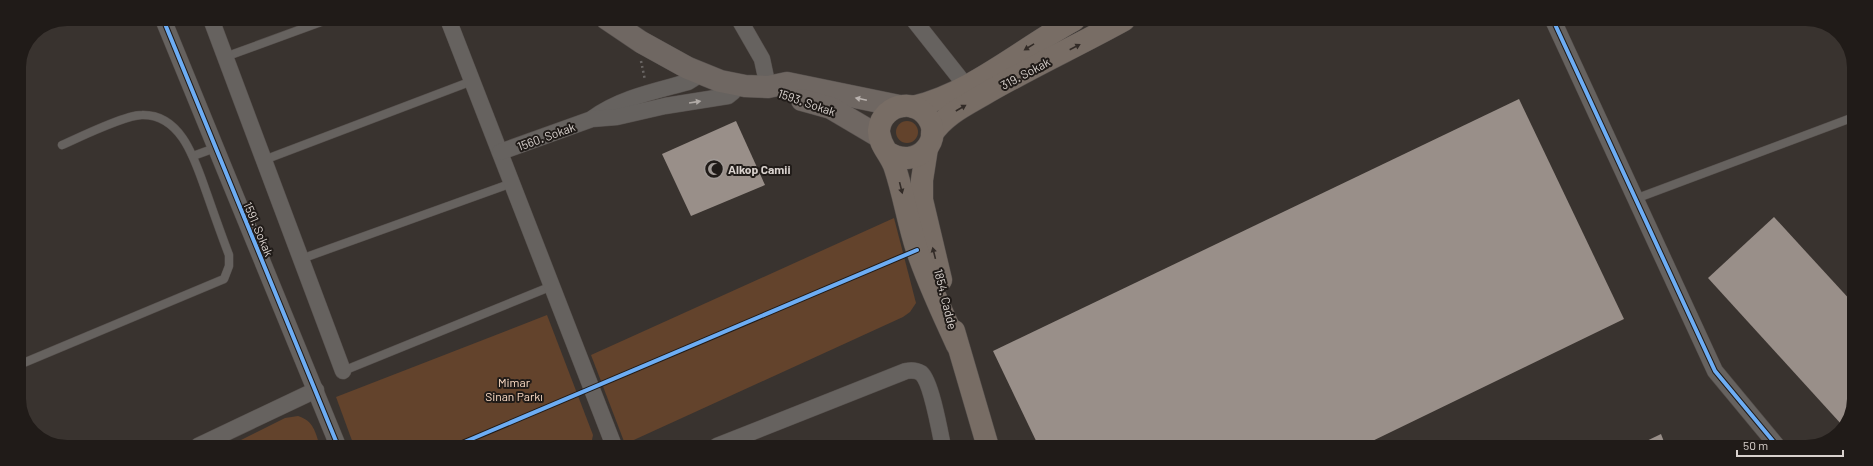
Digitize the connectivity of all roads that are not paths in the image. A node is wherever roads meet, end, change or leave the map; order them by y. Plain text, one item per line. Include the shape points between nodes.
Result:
1 (166, 26) edge
2 (214, 26) edge
3 (310, 26) edge
4 (451, 26) edge
5 (618, 26) edge
6 (743, 26) edge
7 (918, 26) edge
8 (1061, 26) edge
9 (1114, 26) edge
10 (1556, 26) edge
11 (225, 57) junction
12 (698, 72) junction
13 (472, 81) junction
14 (737, 85) junction
15 (966, 86) junction
16 (652, 87) junction
17 (768, 87) junction
18 (665, 106) junction
19 (906, 106) junction
20 (592, 119) junction
21 (1847, 120) edge
22 (930, 141) junction
23 (883, 144) junction
24 (62, 145) dead end
25 (215, 148) junction
26 (500, 152) junction
27 (193, 156) junction
28 (264, 160) junction
29 (512, 183) junction
30 (1635, 199) junction
31 (301, 259) junction
32 (552, 286) junction
33 (957, 345) junction
34 (26, 362) edge
35 (343, 371) joint
36 (316, 390) junction
37 (211, 440) edge
38 (336, 440) edge
39 (611, 440) edge
40 (732, 440) edge
41 (942, 440) edge
42 (986, 440) edge
43 (1772, 440) edge

1 - 25 street, 1591. Sokak
2 - 11 street
3 - 11 lane
4 - 13 street
5 - 12 main road via 641,42
6 - 17 street via 762,59
7 - 15 street
8 -> 15 main road, 319. Sokak
22 -> 9 main road, 319. Sokak via 940,122 953,113 1011,79
10 - 30 street
11 - 28 street
12 - 14 main road
12 - 16 street via 696,77 688,82
13 - 26 street
13 - 28 lane
14 - 17 main road
18 -> 14 street via 728,96
15 - 19 main road, 319. Sokak via 934,101
16 - 18 street via 658,105
16 - 20 street via 607,108
19 -> 17 main road, 1593. Sokak via 787,83
17 - 23 main road, 1593. Sokak via 784,96 831,108
18 - 20 street via 617,117
19 - 22 main road via 924,113 929,119
19 - 23 main road via 886,115 879,129
20 - 26 street, 1560. Sokak
21 - 30 lane
22 - 23 main road via 921,154 904,159 895,156
33 -> 22 main road, 1854. Cadde via 923,206 922,180
23 -> 33 main road via 898,176 917,250
24 - 27 lane via 133,116 149,115 174,128 188,145
25 - 27 lane
25 - 36 street, 1591. Sokak
26 - 29 street
27 - 34 lane via 229,255 229,266 224,279
28 - 31 street
29 - 31 lane
29 - 32 street
30 - 43 street via 1714,371
31 - 35 street
32 - 35 lane
32 - 39 street
33 - 42 main road, 1854. Cadde
36 - 37 street
36 - 38 street, 1591. Sokak
40 - 41 street via 906,370 915,370 926,378

